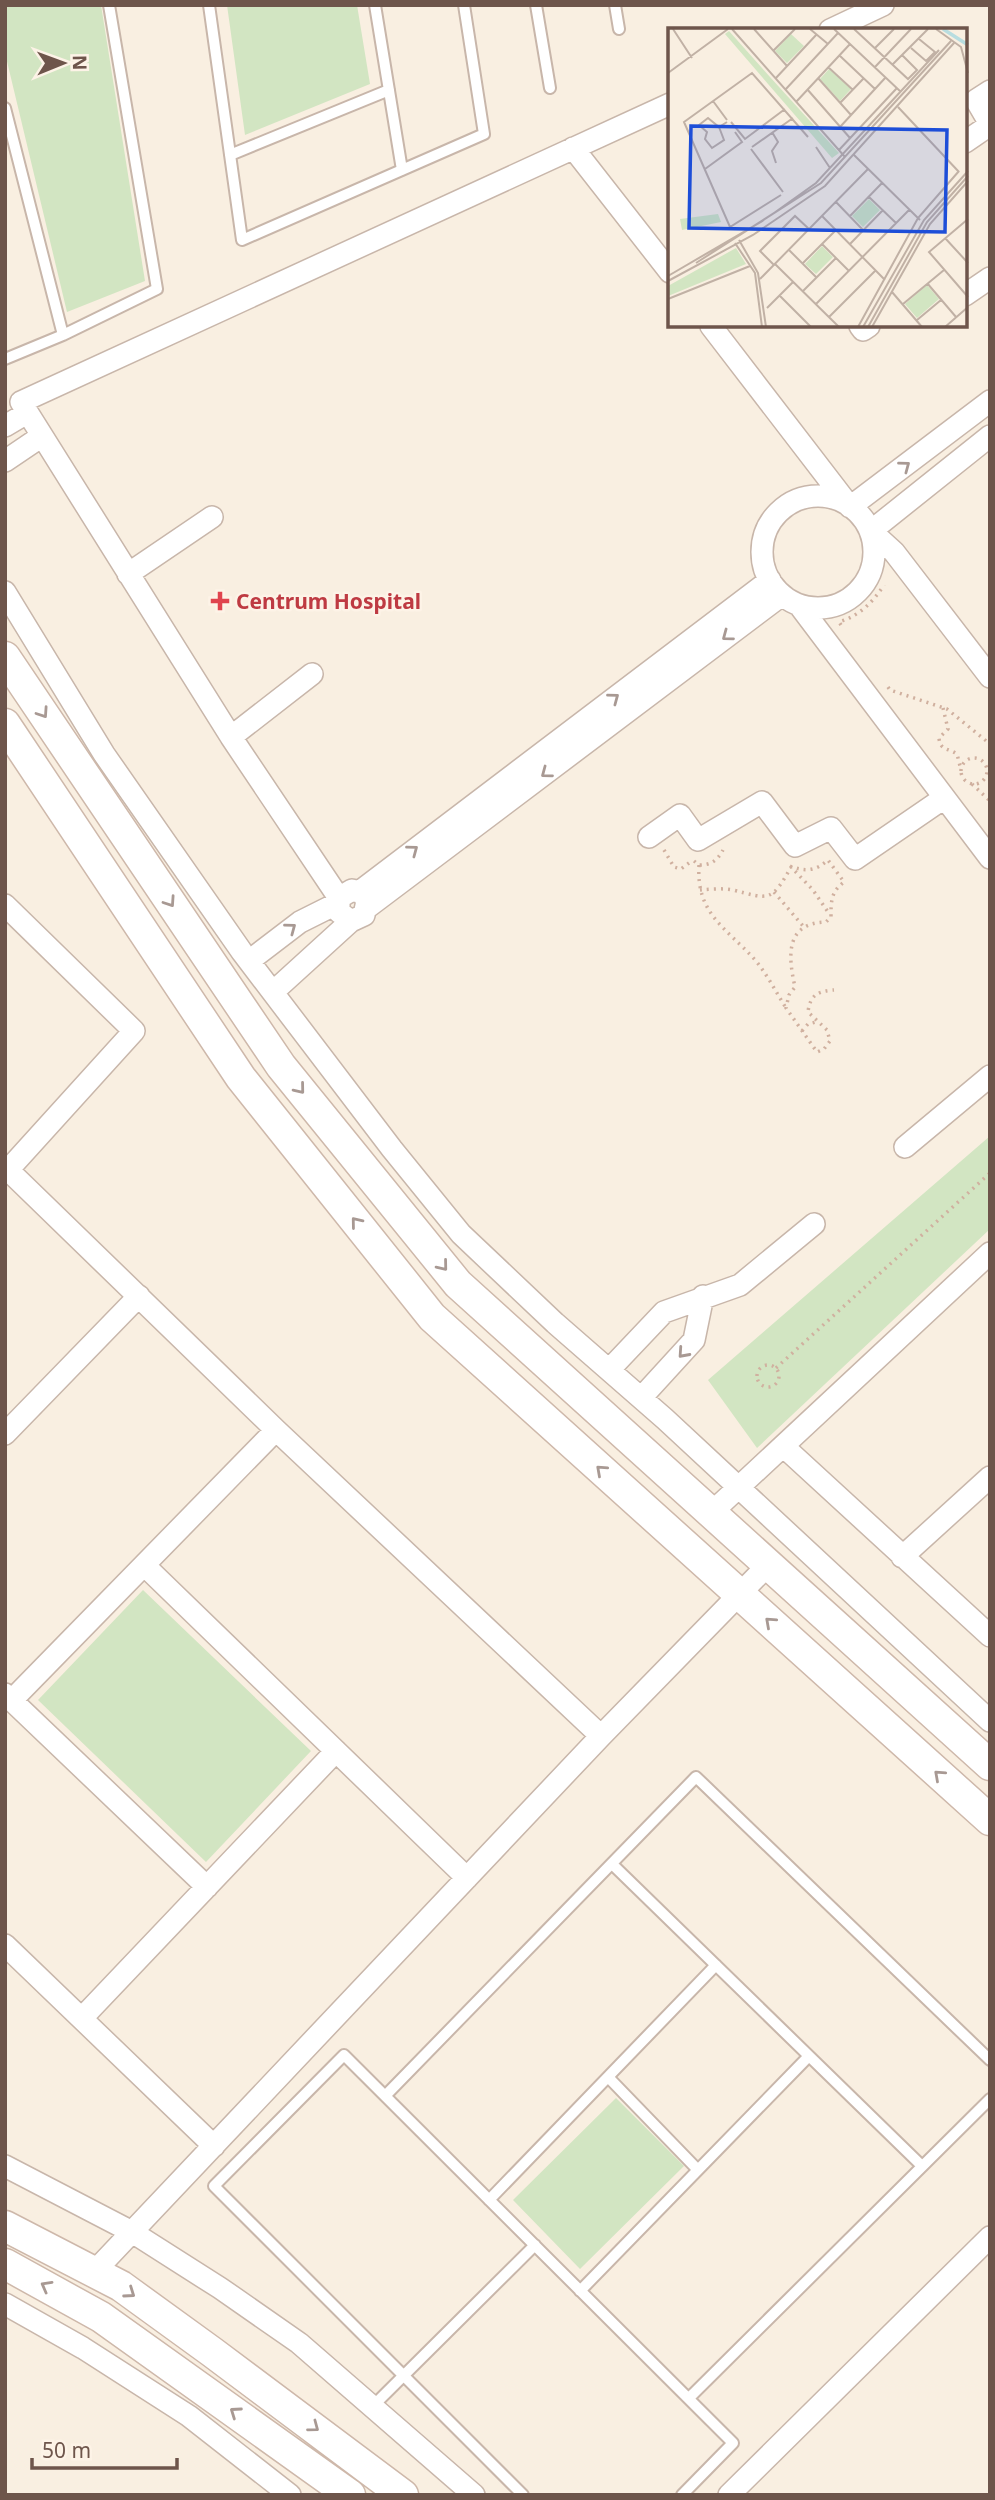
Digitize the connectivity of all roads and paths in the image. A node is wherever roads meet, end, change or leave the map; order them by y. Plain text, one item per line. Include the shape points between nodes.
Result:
1 (109, 5) edge
2 (209, 5) edge
3 (375, 5) edge
4 (464, 5) edge
5 (536, 5) edge
6 (615, 5) edge
7 (883, 5) edge
8 (834, 28) edge
9 (619, 29) dead end
10 (550, 88) dead end
11 (388, 90) junction
12 (990, 91) edge
13 (668, 105) edge
14 (5, 108) edge
15 (990, 125) edge
16 (967, 141) edge
17 (573, 148) junction
18 (230, 155) junction
19 (402, 170) junction
20 (668, 269) edge
21 (988, 283) edge
22 (967, 294) edge
23 (711, 327) edge
24 (62, 335) junction
25 (5, 359) edge
26 (990, 401) edge
27 (27, 413) junction
28 (5, 426) edge
29 (42, 436) junction
30 (990, 436) edge
31 (5, 461) edge
32 (850, 507) junction
33 (212, 517) dead end
34 (871, 531) junction
35 (128, 574) junction
36 (884, 585) dead end
37 (5, 592) edge
38 (783, 593) junction
39 (846, 632) dead end
40 (5, 657) edge
41 (312, 674) dead end
42 (990, 677) edge
43 (883, 680) dead end
44 (943, 708) junction
45 (5, 724) edge
46 (231, 737) junction
47 (990, 744) edge
48 (988, 764) edge
49 (961, 771) junction
50 (970, 783) junction
51 (944, 798) junction
52 (990, 802) edge
53 (656, 841) joint
54 (727, 843) dead end
55 (687, 851) dead end
56 (990, 858) edge
57 (694, 860) junction
58 (786, 861) dead end
59 (699, 865) junction
60 (790, 867) junction
61 (700, 890) junction
62 (774, 892) junction
63 (351, 900) junction
64 (5, 905) edge
65 (831, 917) junction
66 (803, 926) junction
67 (249, 961) junction
68 (834, 990) dead end
69 (273, 992) junction
70 (786, 1008) junction
71 (817, 1022) junction
72 (802, 1031) junction
73 (990, 1076) edge
74 (905, 1147) dead end
75 (6, 1168) edge
76 (990, 1172) edge
77 (814, 1224) dead end
78 (990, 1253) edge
79 (139, 1296) junction
80 (703, 1296) junction
81 (776, 1368) junction
82 (609, 1370) junction
83 (641, 1398) junction
84 (276, 1430) junction
85 (5, 1433) edge
86 (783, 1446) junction
87 (990, 1477) edge
88 (738, 1488) junction
89 (710, 1514) junction
90 (902, 1557) junction
91 (144, 1565) junction
92 (768, 1566) junction
93 (740, 1594) junction
94 (990, 1636) edge
95 (8, 1697) edge
96 (990, 1721) edge
97 (601, 1736) junction
98 (336, 1751) junction
99 (990, 1765) edge
100 (990, 1820) edge
101 (612, 1864) junction
102 (467, 1878) junction
103 (207, 1887) junction
104 (5, 1945) edge
105 (716, 1965) junction
106 (82, 2018) junction
107 (809, 2056) junction
108 (990, 2060) edge
109 (608, 2077) junction
110 (385, 2096) junction
111 (990, 2099) edge
112 (214, 2146) junction
113 (5, 2166) edge
114 (922, 2166) junction
115 (698, 2170) junction
116 (489, 2200) junction
117 (5, 2226) edge
118 (132, 2232) junction
119 (990, 2237) edge
120 (535, 2245) junction
121 (5, 2264) edge
122 (94, 2272) junction
123 (580, 2291) junction
124 (5, 2304) edge
125 (404, 2376) junction
126 (689, 2398) junction
127 (373, 2406) junction
128 (290, 2495) edge
129 (350, 2495) edge
130 (403, 2495) edge
131 (474, 2495) edge
132 (523, 2495) edge
133 (682, 2495) edge
134 (729, 2495) edge

1 - 24 lane via 157,289
2 - 18 lane
3 - 11 lane
4 - 19 lane via 484,134
5 - 10 lane
6 - 9 lane
7 - 8 street
11 - 18 lane
11 - 19 lane
12 - 15 street via 975,100
13 - 17 street
14 - 24 lane
15 - 16 street
17 - 20 street
17 - 27 street via 21,402
18 - 19 lane via 242,240
21 - 22 street
23 - 32 street
24 - 25 lane
32 -> 26 street
27 - 28 street
27 - 29 street
29 - 31 street
29 - 35 street
30 - 34 street
32 - 34 street via 862,515
32 - 38 street via 832,497 814,495 781,509 769,524 763,562
33 - 35 street
34 - 38 street via 873,566 854,596 837,606 818,608
34 - 42 street via 894,552
35 - 46 street
36 - 39 path via 865,608 839,622
37 - 67 street via 104,754
38 - 51 street
38 - 63 street
40 -> 89 street via 281,1066 457,1284
41 - 46 street
43 - 44 path via 890,690
44 - 47 path
44 - 49 path via 948,729 939,744 957,754
93 -> 45 street via 432,1317 241,1078
46 - 63 street
48 - 49 path via 971,758
48 - 50 path via 984,778
49 - 50 path
50 - 52 path
51 - 53 street via 855,859 831,828 795,846 762,802 698,840 680,815
51 - 56 street
53 - 57 path via 674,867 681,869
54 - 59 path via 715,862
55 - 57 path
57 - 59 path
58 - 60 path
59 - 61 path
60 - 62 path
60 - 65 path
60 - 65 path via 818,869 828,860 844,882 831,899
61 - 62 path via 729,889 754,897
61 - 70 path via 712,918 767,975
62 - 66 path
67 -> 63 street via 300,922
63 - 69 street via 342,917 351,921
64 - 75 street via 135,1031
65 - 66 path
66 - 70 path via 791,947 795,987
67 - 69 street
68 - 71 path via 813,996 808,1012
69 - 82 street via 461,1234
70 - 72 path
71 - 72 path
71 - 72 path via 827,1030 830,1041 824,1049 817,1052
73 - 74 street
75 - 79 street
76 - 81 path
77 - 80 street via 740,1285
78 - 86 street
79 - 84 street
79 - 85 street
80 - 82 street via 664,1312
80 -> 83 street via 694,1340
81 - 81 path via 778,1383 768,1388 761,1385 759,1370 768,1365
82 - 83 street
83 - 88 street
84 - 91 street
84 - 97 street
86 - 88 street
86 - 90 street
87 - 90 street
88 - 89 street
88 - 96 street
89 - 92 street
90 - 94 street
91 - 95 street
91 - 98 street
92 - 93 street
92 - 99 street
93 - 97 street
100 -> 93 street
95 - 103 street
97 - 102 street
98 - 102 street
98 - 103 street
101 - 105 lane
101 - 108 lane via 696,1777
101 - 110 lane
102 - 112 street
103 - 106 street
104 - 106 street
105 - 107 lane
105 - 109 lane
106 - 112 street
107 - 114 lane
107 - 115 lane
109 - 115 lane
109 - 116 lane
110 - 116 lane
110 - 125 lane via 344,2055 214,2186
111 - 114 lane
112 - 118 street
113 - 118 street
114 - 126 lane
115 - 123 lane
116 - 120 lane
117 - 122 street
118 - 122 street
118 - 127 street via 299,2343
119 - 134 street
120 - 123 lane
120 - 125 lane
129 -> 121 street via 101,2318
122 -> 130 street via 212,2351
123 - 126 lane
124 - 128 street via 189,2416
125 - 127 lane
125 - 132 lane
126 - 133 lane via 733,2443
127 - 131 street

